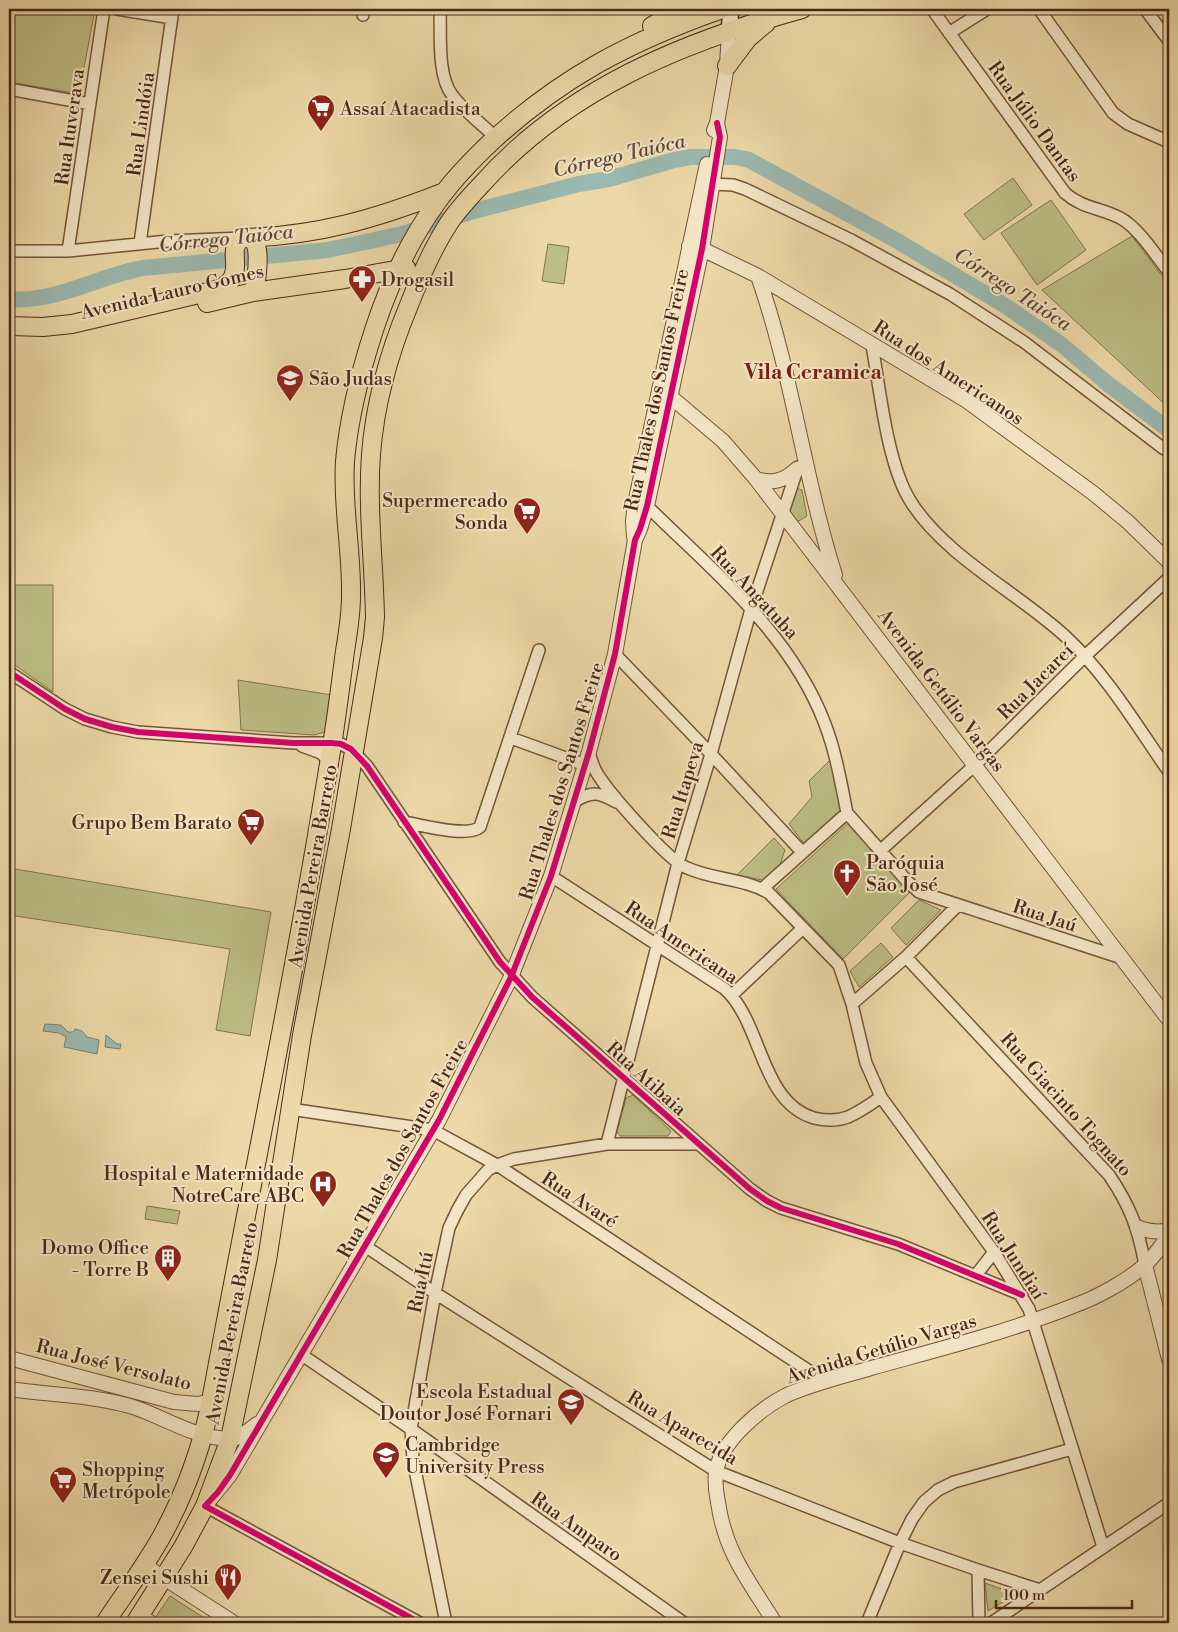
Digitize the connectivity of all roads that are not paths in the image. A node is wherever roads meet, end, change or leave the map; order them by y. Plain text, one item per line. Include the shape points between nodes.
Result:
1 (104, 9) edge
2 (117, 9) edge
3 (440, 9) edge
4 (682, 9) edge
5 (721, 9) edge
6 (731, 9) edge
7 (802, 9) edge
8 (932, 9) edge
9 (987, 9) edge
10 (1039, 9) edge
11 (1145, 9) edge
12 (173, 13) edge
13 (777, 16) junction
14 (729, 31) junction
15 (949, 33) junction
16 (1169, 41) edge
17 (606, 58) junction
18 (727, 66) junction
19 (9, 89) edge
20 (90, 104) junction
21 (496, 138) junction
22 (1169, 142) edge
23 (711, 162) junction
24 (712, 184) junction
25 (444, 192) junction
26 (140, 243) junction
27 (695, 247) junction
28 (9, 251) edge
29 (68, 251) junction
30 (244, 252) junction
31 (426, 263) junction
32 (397, 270) junction
33 (1169, 272) edge
34 (758, 276) junction
35 (345, 279) junction
36 (253, 292) junction
37 (385, 297) junction
38 (798, 299) junction
39 (771, 312) junction
40 (9, 326) edge
41 (9, 339) edge
42 (872, 344) junction
43 (663, 373) junction
44 (671, 397) junction
45 (1164, 449) dead end
46 (803, 450) junction
47 (797, 470) junction
48 (756, 479) junction
49 (641, 505) junction
50 (782, 512) junction
51 (1169, 562) edge
52 (1169, 578) edge
53 (838, 586) junction
54 (752, 609) junction
55 (539, 650) dead end
56 (615, 654) junction
57 (1085, 656) junction
58 (9, 672) edge
59 (511, 738) junction
60 (293, 743) junction
61 (332, 743) junction
62 (354, 752) junction
63 (712, 754) junction
64 (587, 758) junction
65 (329, 762) junction
66 (975, 765) junction
67 (1169, 772) edge
68 (574, 801) junction
69 (622, 805) junction
70 (847, 813) junction
71 (404, 822) junction
72 (881, 850) junction
73 (802, 852) junction
74 (678, 863) junction
75 (550, 876) junction
76 (762, 889) junction
77 (958, 905) junction
78 (804, 928) junction
79 (658, 946) junction
80 (906, 957) junction
81 (1122, 958) junction
82 (512, 977) junction
83 (732, 995) junction
84 (852, 1004) junction
85 (1169, 1020) edge
86 (624, 1079) junction
87 (881, 1097) junction
88 (290, 1109) junction
89 (432, 1130) junction
90 (607, 1144) junction
91 (698, 1144) junction
92 (497, 1165) junction
93 (1137, 1226) junction
94 (1169, 1230) edge
95 (1169, 1236) edge
96 (365, 1246) junction
97 (994, 1252) junction
98 (1145, 1265) junction
99 (976, 1275) junction
100 (435, 1293) junction
101 (1022, 1295) junction
102 (1034, 1320) junction
103 (302, 1355) junction
104 (9, 1358) edge
105 (1169, 1359) edge
106 (27, 1362) junction
107 (9, 1363) edge
108 (75, 1374) junction
109 (826, 1382) junction
110 (9, 1389) edge
111 (26, 1391) junction
112 (211, 1401) junction
113 (263, 1419) junction
114 (411, 1430) junction
115 (203, 1434) junction
116 (230, 1439) junction
117 (1072, 1449) junction
118 (716, 1471) junction
119 (1169, 1503) edge
120 (205, 1506) junction
121 (900, 1543) junction
122 (1103, 1547) junction
123 (144, 1564) junction
124 (978, 1570) junction
125 (165, 1578) junction
126 (1040, 1590) junction
127 (142, 1621) edge
128 (229, 1621) edge
129 (105, 1623) edge
130 (420, 1623) edge
131 (446, 1623) edge
132 (684, 1623) edge
133 (774, 1623) edge
134 (867, 1623) edge
135 (979, 1623) edge
136 (991, 1623) edge

1 - 20 street, Rua Ituverava
2 - 12 street
3 - 21 street via 443,74 447,87 452,97
4 - 17 main road via 643,31
5 - 14 main road
5 - 17 main road, Avenida Pereira Barreto
6 - 14 main road, Rua Thales dos Santos Freire
7 - 13 main road, Avenida Pereira Barreto
8 - 15 street, Rua Júlio Dantas
9 - 15 street
10 - 22 street via 1113,113 1128,124
11 - 16 street
12 - 26 street, Rua Lindóia
13 - 14 main road, Avenida Pereira Barreto
13 - 18 main road via 748,38
14 - 18 street, Rua Thales dos Santos Freire
14 - 31 main road, Avenida Pereira Barreto via 669,53 621,76 548,123 517,148 459,210
15 - 33 street, Rua Júlio Dantas via 1065,194 1079,204 1124,220
17 - 21 main road, Avenida Pereira Barreto via 541,99
18 - 23 street, Rua Thales dos Santos Freire
19 - 20 street
20 - 29 street, Rua Ituverava
21 - 25 main road, Avenida Pereira Barreto
23 - 24 street, Rua Thales dos Santos Freire
23 - 27 street, Rua Thales dos Santos Freire
24 - 27 street, Rua Thales dos Santos Freire
24 - 45 street via 746,189 851,240 950,294 1024,342
25 - 30 main road, Avenida Lauro Gomes via 394,212 299,234
25 - 32 main road, Avenida Pereira Barreto
26 - 29 street, Avenida Lauro Gomes
26 - 30 street, Avenida Lauro Gomes via 208,239
27 - 34 street, Rua dos Americanos
27 - 43 street, Rua Thales dos Santos Freire
27 - 44 street, Rua Thales dos Santos Freire
28 - 29 street, Avenida Lauro Gomes
30 - 36 main road via 256,285
30 - 40 main road, Avenida Lauro Gomes via 228,285 207,292 72,324
31 - 32 main road, Avenida Lauro Gomes
31 - 62 main road, Avenida Pereira Barreto via 392,346 374,425 370,494 375,617
32 - 35 main road, Avenida Lauro Gomes
32 - 37 main road, Avenida Pereira Barreto
34 - 38 street, Rua dos Americanos
34 - 39 street
35 - 36 main road, Avenida Lauro Gomes
35 - 37 main road, Avenida Lauro Gomes via 363,283
36 - 41 main road, Avenida Lauro Gomes via 85,334
37 - 61 main road, Avenida Pereira Barreto via 361,373 349,428 344,485 351,602
38 - 39 street via 783,301
38 - 42 street, Rua dos Americanos
39 - 46 street
42 - 51 street, Rua dos Americanos via 967,401 1093,492
42 - 57 street via 889,442 900,483 911,503 951,548 1042,616
43 - 44 street
43 - 49 street, Rua Thales dos Santos Freire
44 - 48 street, Avenida Getúlio Vargas via 723,441
44 - 49 street, Rua Thales dos Santos Freire
46 - 47 street, Rua Itapeva
46 - 53 street via 821,530
47 - 48 street via 776,482
47 - 50 street, Rua Itapeva
48 - 50 street, Avenida Getúlio Vargas
49 - 54 street, Rua Angatuba
49 - 56 street, Rua Thales dos Santos Freire via 633,521 635,540
50 - 53 street, Avenida Getúlio Vargas
50 - 54 street, Rua Itapeva
52 - 57 street, Rua Jacareí
53 - 66 street, Avenida Getúlio Vargas
54 - 63 street, Rua Itapeva
54 - 70 street, Rua Angatuba via 795,664 813,697 830,739
55 - 59 street
56 - 63 street
56 - 64 street, Rua Thales dos Santos Freire
57 - 66 street, Rua Jacareí
57 - 67 street
58 - 60 street via 65,709 112,727 138,732
59 - 64 street
59 - 71 street via 483,821 477,830 464,832
60 - 61 street
60 - 65 street via 317,751
61 - 62 street
61 - 65 main road, Avenida Pereira Barreto
62 - 71 street, Rua Atibaia
62 - 88 main road, Avenida Pereira Barreto
63 - 73 street
63 - 74 street, Rua Itapeva
64 - 68 street, Rua Thales dos Santos Freire
64 - 69 street
65 - 112 main road, Avenida Pereira Barreto
66 - 72 street, Rua Jacareí
66 - 81 street, Avenida Getúlio Vargas
68 - 69 street via 595,794
68 - 75 street, Rua Thales dos Santos Freire
69 - 74 street
70 - 72 street, Rua Jaú
70 - 73 street
71 - 82 street, Rua Atibaia
72 - 77 street, Rua Jaú via 919,892
73 - 76 street
74 - 76 street via 700,873
74 - 79 street, Rua Itapeva
75 - 79 street, Rua Americana
75 - 82 street, Rua Thales dos Santos Freire
76 - 78 street, Rua Jundiaí
77 - 80 street
77 - 81 street, Rua Jaú
78 - 83 street
78 - 84 street, Rua Jundiaí via 839,965
79 - 83 street, Rua Americana via 708,976
79 - 86 street, Rua Itapeva
80 - 84 street
80 - 93 street, Rua Giacinto Tognato via 1109,1175 1125,1198
81 - 85 street, Avenida Getúlio Vargas
82 - 86 street, Rua Atibaia
82 - 89 street, Rua Thales dos Santos Freire
83 - 87 street, Rua Americana via 743,1010 780,1094 798,1111 818,1119 839,1120 859,1112
84 - 87 street, Rua Jundiaí via 866,1063
86 - 90 street, Rua Itapeva
86 - 91 street, Rua Atibaia
87 - 97 street, Rua Jundiaí
88 - 89 street, Rua Avaré
88 - 116 main road, Avenida Pereira Barreto via 267,1260
89 - 92 street, Rua Avaré
89 - 96 street, Rua Thales dos Santos Freire
90 - 91 street, Rua Itú
90 - 92 street, Rua Itú via 514,1159
91 - 99 street, Rua Atibaia via 750,1189 780,1208 882,1238
92 - 100 street, Rua Itú via 479,1179 457,1211
92 - 109 street, Rua Avaré
93 - 94 street via 1163,1232
93 - 98 street, Rua Giacinto Tognato
95 - 98 street, Avenida Getúlio Vargas
96 - 100 street, Rua Aparecida
96 - 103 street, Rua Thales dos Santos Freire
97 - 99 street
97 - 101 street, Rua Jundiaí
98 - 102 street, Avenida Getúlio Vargas via 1110,1289 1075,1306
98 - 105 street, Rua Giacinto Tognato
99 - 101 street, Rua Atibaia
100 - 114 street, Rua Itú
100 - 118 street, Rua Aparecida
101 - 102 street, Rua Jundiaí
102 - 109 street, Avenida Getúlio Vargas
102 - 117 street, Rua Jundiaí
103 - 113 street, Rua Thales dos Santos Freire
103 - 114 street, Rua Amparo
104 - 106 street, Rua José Versolato
106 - 107 street
106 - 108 street, Rua José Versolato
108 - 111 street via 75,1385 71,1388
108 - 112 street, Rua José Versolato via 174,1402 198,1404
109 - 118 street, Avenida Getúlio Vargas via 787,1395 761,1410 738,1432
110 - 111 street, Rua José Versolato
111 - 115 street, Rua José Versolato via 116,1403
112 - 115 main road, Avenida Pereira Barreto
113 - 116 street via 241,1436
113 - 120 street, Rua Thales dos Santos Freire via 230,1475
114 - 131 street, Rua Itú via 413,1460
114 - 132 street, Rua Amparo
115 - 116 street, Rua José Versolato
115 - 123 main road, Avenida Pereira Barreto via 173,1514
116 - 120 main road, Avenida Pereira Barreto
117 - 121 street via 954,1482 938,1490 924,1502
117 - 122 street, Rua Jundiaí
118 - 121 street, Rua Aparecida
118 - 133 street, Avenida Getúlio Vargas via 720,1519 730,1550
119 - 122 street
120 - 125 main road, Avenida Pereira Barreto
120 - 130 street
121 - 124 street, Rua Aparecida
121 - 134 street
122 - 126 street
123 - 125 street
123 - 129 main road, Avenida Pereira Barreto
124 - 126 street, Rua Aparecida
124 - 135 street
125 - 127 main road, Avenida Pereira Barreto
125 - 128 street
126 - 136 street

